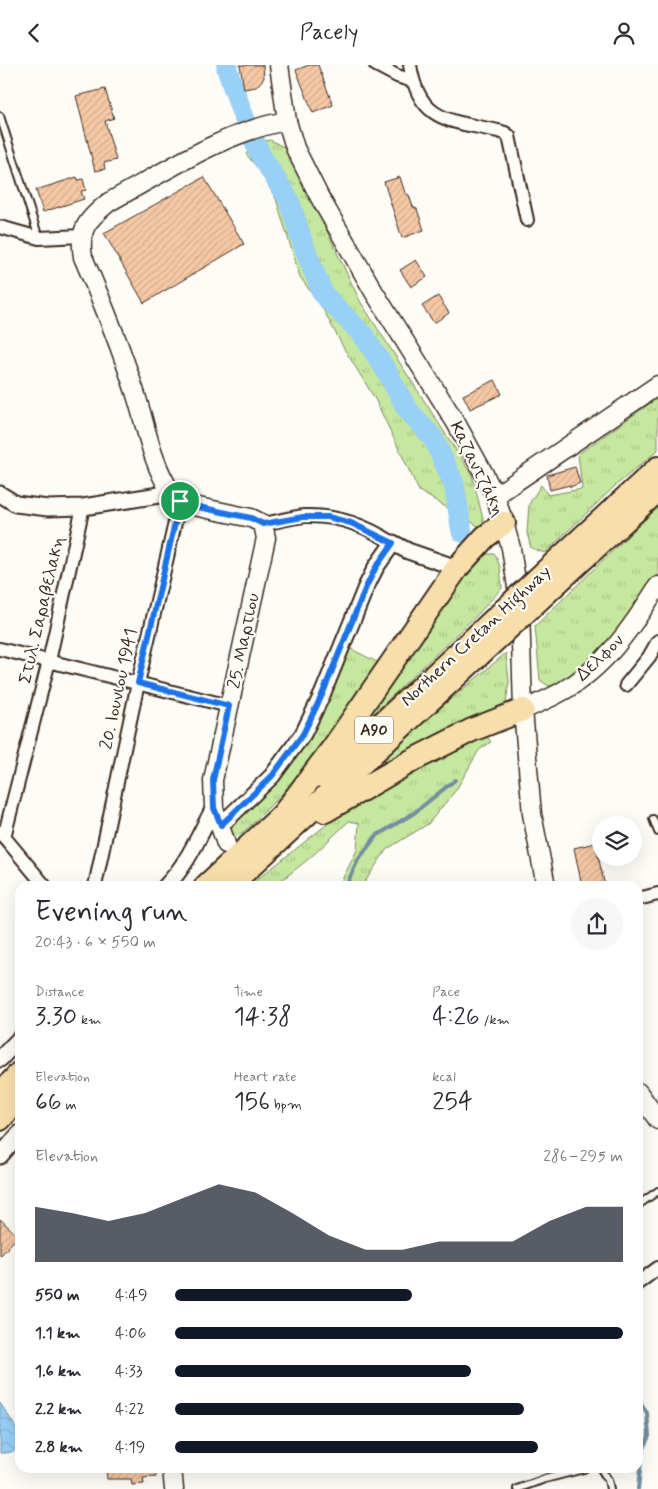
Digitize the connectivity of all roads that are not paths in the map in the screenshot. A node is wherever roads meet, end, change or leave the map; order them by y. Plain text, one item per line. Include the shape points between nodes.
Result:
1 (279, 65) edge
2 (376, 65) edge
3 (410, 65) edge
4 (413, 81) junction
5 (0, 116) edge
6 (287, 121) junction
7 (527, 220) dead end
8 (0, 227) edge
9 (82, 236) junction
10 (39, 238) junction
11 (658, 385) edge
12 (658, 468) edge
13 (658, 490) edge
14 (0, 496) edge
15 (495, 496) junction
16 (176, 497) junction
17 (84, 507) junction
18 (504, 523) junction
19 (263, 524) junction
20 (393, 543) junction
21 (457, 569) junction
22 (553, 576) junction
23 (658, 586) edge
24 (658, 641) edge
25 (0, 649) edge
26 (49, 661) junction
27 (138, 683) junction
28 (626, 685) dead end
29 (229, 706) junction
30 (523, 710) junction
31 (214, 808) junction
32 (653, 819) dead end
33 (288, 822) junction
34 (221, 825) junction
35 (658, 832) edge
36 (2, 835) edge
37 (226, 844) dead end
38 (41, 881) edge
39 (96, 881) edge
40 (171, 881) edge
41 (212, 881) edge
42 (235, 881) edge
43 (545, 881) edge
44 (658, 894) edge
45 (643, 898) edge
46 (15, 1043) edge
47 (0, 1059) edge
48 (15, 1078) edge
49 (0, 1094) edge
50 (643, 1099) edge
51 (15, 1102) edge
52 (0, 1119) edge
53 (658, 1120) edge
54 (15, 1139) edge
55 (0, 1156) edge
56 (658, 1191) edge
57 (643, 1202) edge
58 (658, 1268) edge
59 (643, 1279) edge
60 (172, 1473) edge
61 (569, 1473) edge
62 (603, 1473) edge
63 (174, 1489) edge
64 (517, 1489) edge
65 (610, 1489) edge

1 - 6 main road, Καζαντζάκη
2 - 4 street
3 - 4 street
4 - 7 street via 427,108 434,114 509,136
5 - 10 lane
6 - 9 main road via 263,125 216,145 109,202 95,213
6 - 15 main road, Καζαντζάκη via 295,148 318,196 456,423
8 - 10 street
9 - 10 street
9 - 16 main road via 83,257 116,335 150,445
11 - 15 main road
12 - 22 highway, Northern Cretan Highway / Α90
13 - 22 highway, Northern Cretan Highway / Α90
14 - 17 street via 16,504 48,509
15 - 18 main road, Καζαντζάκη
16 - 17 street
16 - 19 main road via 189,505 251,518
16 - 27 street, 20. Ιουνιου 1941
17 - 26 street, Στυλ. Σαραβελακη
18 - 21 highway via 485,537
18 - 30 main road, Καζαντζάκη via 514,562 520,607
19 - 20 street via 303,517 328,517 351,523
19 - 29 main road, 25. Μαρτιου via 266,538
20 - 21 street
20 - 34 street via 366,587 303,734 272,776
21 - 33 highway via 338,740
22 - 33 highway, Northern Cretan Highway / Α90, bridge
23 - 30 main road, Δελφον via 622,640 589,673 562,692
24 - 28 street
25 - 26 street
26 - 27 street
26 - 36 street, Στυλ. Σαραβελακη
27 - 29 street
27 - 39 street, 20. Ιουνιου 1941
29 - 31 main road, 25. Μαρτιου via 213,780
30 - 33 highway via 413,759 336,805
30 - 43 main road, Καζαντζάκη via 532,814
31 - 34 main road, 25. Μαρτιου
31 - 40 street via 190,856
32 - 35 lane
33 - 41 highway, Northern Cretan Highway / Α90
33 - 42 highway, Northern Cretan Highway / Α90
34 - 37 main road, 25. Μαρτιου
36 - 38 street
44 - 45 street
46 - 47 street
48 - 49 highway
50 - 53 main road
51 - 52 highway
54 - 55 street
56 - 57 lane
58 - 59 street
60 - 63 main road
61 - 64 lane
62 - 65 lane

